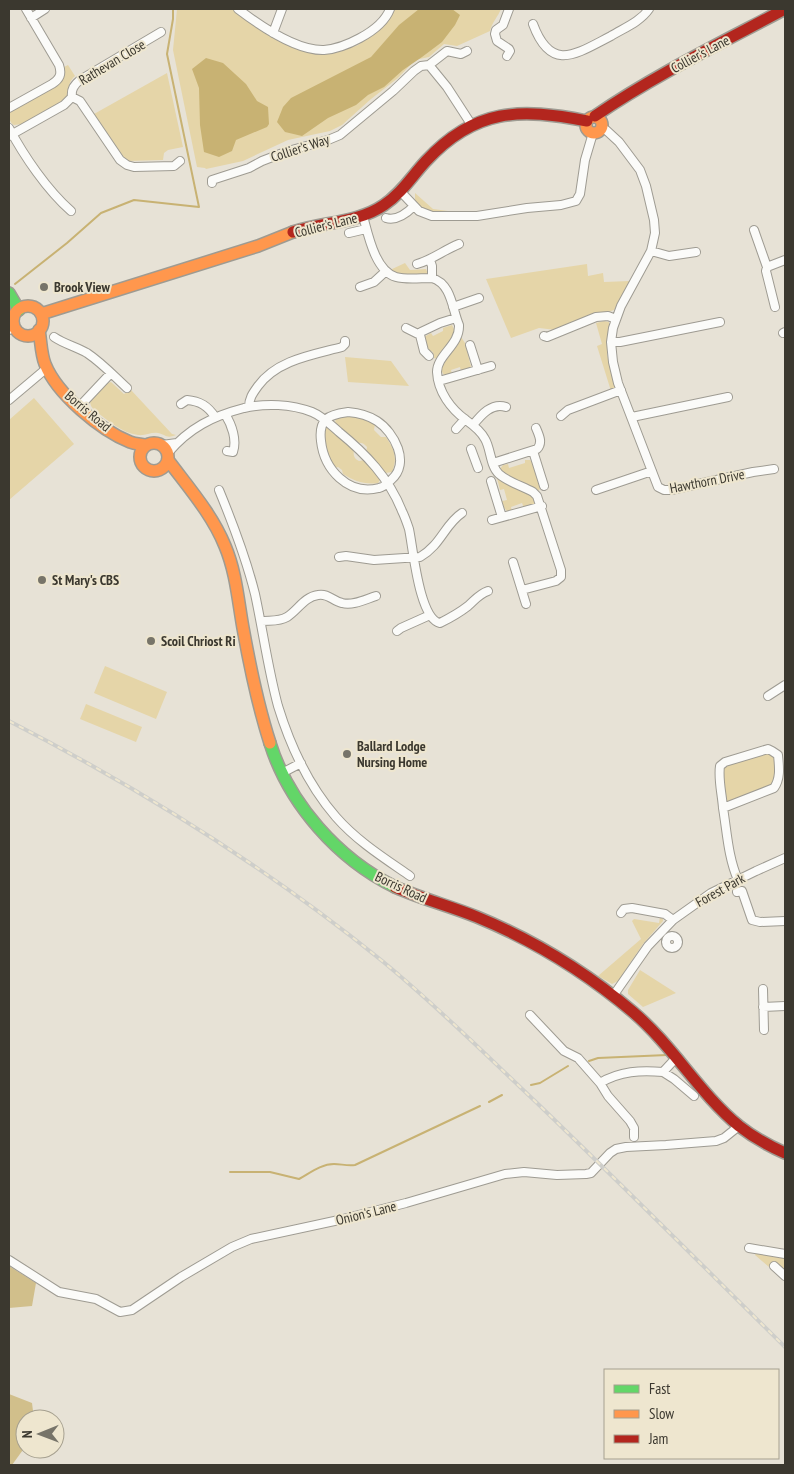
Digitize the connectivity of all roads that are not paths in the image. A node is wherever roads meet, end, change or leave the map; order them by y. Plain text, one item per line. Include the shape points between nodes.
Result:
1 (26, 9) edge
2 (45, 9) edge
3 (238, 9) edge
4 (282, 9) edge
5 (390, 9) edge
6 (509, 9) edge
7 (649, 9) edge
8 (785, 9) edge
9 (31, 18) junction
10 (533, 24) dead end
11 (273, 33) junction
12 (162, 34) dead end
13 (467, 51) dead end
14 (507, 56) dead end
15 (429, 65) junction
16 (72, 97) junction
17 (9, 108) edge
18 (470, 124) junction
19 (596, 124) junction
20 (10, 133) edge
21 (180, 161) dead end
22 (212, 183) dead end
23 (402, 192) junction
24 (414, 206) junction
25 (71, 211) dead end
26 (363, 216) junction
27 (386, 218) dead end
28 (366, 229) junction
29 (754, 230) dead end
30 (349, 233) dead end
31 (459, 244) dead end
32 (651, 251) junction
33 (696, 252) dead end
34 (430, 260) junction
35 (785, 260) edge
36 (417, 264) dead end
37 (767, 267) junction
38 (386, 271) junction
39 (432, 278) junction
40 (360, 287) dead end
41 (9, 293) edge
42 (479, 298) dead end
43 (453, 307) junction
44 (775, 307) dead end
45 (19, 310) junction
46 (41, 314) junction
47 (456, 318) junction
48 (616, 320) junction
49 (720, 322) dead end
50 (406, 328) dead end
51 (12, 329) edge
52 (40, 330) junction
53 (25, 335) junction
54 (420, 335) junction
55 (544, 336) dead end
56 (54, 337) dead end
57 (345, 341) dead end
58 (611, 342) junction
59 (470, 345) dead end
60 (42, 356) junction
61 (429, 356) dead end
62 (491, 366) dead end
63 (46, 368) junction
64 (478, 370) junction
65 (111, 373) junction
66 (439, 381) junction
67 (127, 388) dead end
68 (621, 390) junction
69 (728, 397) dead end
70 (9, 400) edge
71 (181, 404) dead end
72 (79, 407) junction
73 (249, 407) junction
74 (506, 407) dead end
75 (225, 414) junction
76 (561, 416) dead end
77 (215, 417) junction
78 (632, 417) junction
79 (465, 419) junction
80 (325, 420) junction
81 (473, 425) junction
82 (536, 428) dead end
83 (456, 429) dead end
84 (121, 437) junction
85 (145, 445) junction
86 (227, 451) dead end
87 (489, 451) junction
88 (532, 451) junction
89 (166, 453) junction
90 (139, 459) junction
91 (493, 463) junction
92 (478, 468) dead end
93 (774, 469) dead end
94 (652, 470) junction
95 (159, 471) junction
96 (491, 481) dead end
97 (388, 483) junction
98 (188, 486) junction
99 (544, 486) dead end
100 (219, 490) dead end
101 (596, 490) dead end
102 (542, 506) junction
103 (462, 513) dead end
104 (502, 517) junction
105 (492, 520) dead end
106 (339, 557) dead end
107 (414, 558) junction
108 (513, 562) dead end
109 (522, 590) junction
110 (488, 591) dead end
111 (376, 596) dead end
112 (526, 604) dead end
113 (430, 615) junction
114 (260, 621) junction
115 (397, 631) dead end
116 (785, 685) edge
117 (768, 696) dead end
118 (301, 763) junction
119 (282, 773) junction
120 (723, 808) junction
121 (785, 858) edge
122 (410, 876) dead end
123 (738, 880) junction
124 (737, 892) dead end
125 (621, 913) dead end
126 (673, 920) junction
127 (785, 921) edge
128 (763, 989) dead end
129 (613, 996) junction
130 (785, 1006) edge
131 (763, 1007) junction
132 (530, 1014) dead end
133 (764, 1030) dead end
134 (676, 1058) junction
135 (663, 1072) junction
136 (600, 1083) junction
137 (694, 1096) dead end
138 (739, 1126) junction
139 (634, 1137) dead end
140 (785, 1153) edge
141 (749, 1248) dead end
142 (785, 1254) edge
143 (9, 1260) edge
144 (774, 1266) dead end
145 (785, 1276) edge

1 - 9 street
2 - 9 street
3 - 11 street
4 - 11 street
5 - 11 street via 385,19 366,34 348,45 330,49 313,49
6 - 14 street via 503,25 495,34 497,41 509,49
7 - 10 street via 623,29 571,56 559,55 545,46
8 - 19 street, Collier's Lane via 624,96
9 - 17 street via 61,74 52,84
12 - 16 street, Rathevan Close via 74,84
13 - 15 street, Collier's Way via 461,54 447,52
15 - 18 street
15 - 22 street, Collier's Way via 414,71 340,135 275,155 249,168 215,178
16 - 20 street
16 - 21 street via 80,101 125,165 174,166
18 - 19 street, Collier's Lane via 498,115 520,114 552,115
18 - 23 street, Collier's Lane via 435,151
19 - 24 street via 576,201 477,216 432,216
19 - 32 street, Hawthorn Drive via 619,142 643,177 654,220
20 - 25 street via 59,200
23 - 24 street
23 - 26 street, Collier's Lane
24 - 27 street via 399,217
26 - 28 street
26 - 46 street, Collier's Lane via 298,230
28 - 30 street
28 - 38 street via 374,253
29 - 37 street
31 - 34 street
32 - 33 street via 669,256
32 - 48 street, Hawthorn Drive
34 - 36 street
34 - 39 street
35 - 37 street
37 - 44 street
38 - 39 street via 399,278
38 - 40 street via 374,282
39 - 43 street via 446,289
41 - 45 street
42 - 43 street
43 - 47 street
45 - 46 street via 30,306
45 - 51 street
46 - 52 street via 43,324
47 - 54 street
47 - 66 street via 458,334 439,363
48 - 55 street via 608,316 596,317
48 - 58 street, Hawthorn Drive
49 - 58 street
50 - 54 street
51 - 53 street
52 - 53 street
52 - 60 street, Borris Road
53 - 60 street, Borris Road
54 - 61 street via 424,351
56 - 65 street via 86,352
57 - 73 street via 342,347 302,358 270,372 251,397
58 - 68 street, Hawthorn Drive
59 - 64 street
60 - 63 street, Borris Road
62 - 64 street
63 - 70 street
63 - 72 street, Borris Road
64 - 66 street
65 - 67 street
65 - 72 street
66 - 79 street via 446,399
68 - 76 street via 568,410
68 - 78 street, Hawthorn Drive
69 - 78 street
71 - 77 street via 187,400 200,403
72 - 84 street, Borris Road
73 - 75 street
73 - 80 street via 283,405 312,412
74 - 81 street via 491,407
75 - 77 street
75 - 86 street via 235,443 233,452
77 - 89 street via 198,426
78 - 94 street, Hawthorn Drive
79 - 81 street
79 - 83 street
80 - 97 street via 363,452
80 - 97 street via 320,432 321,443 325,460 335,475 362,489 378,488
80 - 97 street via 348,412 360,413 387,430 398,446 400,458 397,472
81 - 87 street via 486,439
82 - 88 street via 541,444
84 - 85 street, Borris Road
84 - 90 street, Borris Road
85 - 89 street via 152,442
85 - 90 street
87 - 91 street
87 - 92 street via 472,453
88 - 91 street
88 - 99 street
89 - 95 street via 165,466
89 - 98 street, Borris Road
90 - 95 street via 145,469
91 - 102 street via 498,473 533,492
93 - 94 street, Hawthorn Drive via 666,490 658,487
94 - 101 street, Hawthorn Drive
95 - 98 street, Borris Road
96 - 104 street
97 - 107 street via 408,527
98 - 119 street, Borris Road via 214,522 230,558 266,734
100 - 114 street via 242,549
102 - 104 street
102 - 109 street via 561,577
103 - 107 street via 434,547
104 - 105 street
106 - 107 street via 374,560
107 - 113 street via 418,582
108 - 109 street
109 - 112 street
110 - 113 street via 440,623
111 - 114 street via 348,604 319,594 308,597 287,617
113 - 115 street
114 - 118 street via 278,706
116 - 117 street
118 - 119 street
118 - 122 street via 324,802 347,829
119 - 129 street, Borris Road via 306,814 363,868 398,888 509,932 574,968
120 - 120 street via 774,788 778,782 778,755 768,749 720,766
120 - 123 street via 733,870
121 - 123 street, Forest Park
123 - 126 street, Forest Park via 699,900
124 - 127 street via 742,891 752,920
125 - 126 street via 632,908 665,914
126 - 129 street, Forest Park via 665,934 641,956
128 - 131 street
129 - 134 street, Borris Road via 640,1019
130 - 131 street
131 - 133 street
132 - 136 street
134 - 135 street
134 - 138 street, Borris Road
135 - 136 street via 630,1072
135 - 137 street
136 - 139 street via 630,1121
138 - 140 street, Borris Road
138 - 143 street, Onion's Lane via 716,1141 616,1149 591,1173 505,1174 406,1203 251,1239 232,1247 126,1312 116,1311 96,1299 59,1292
141 - 142 street
144 - 145 street

